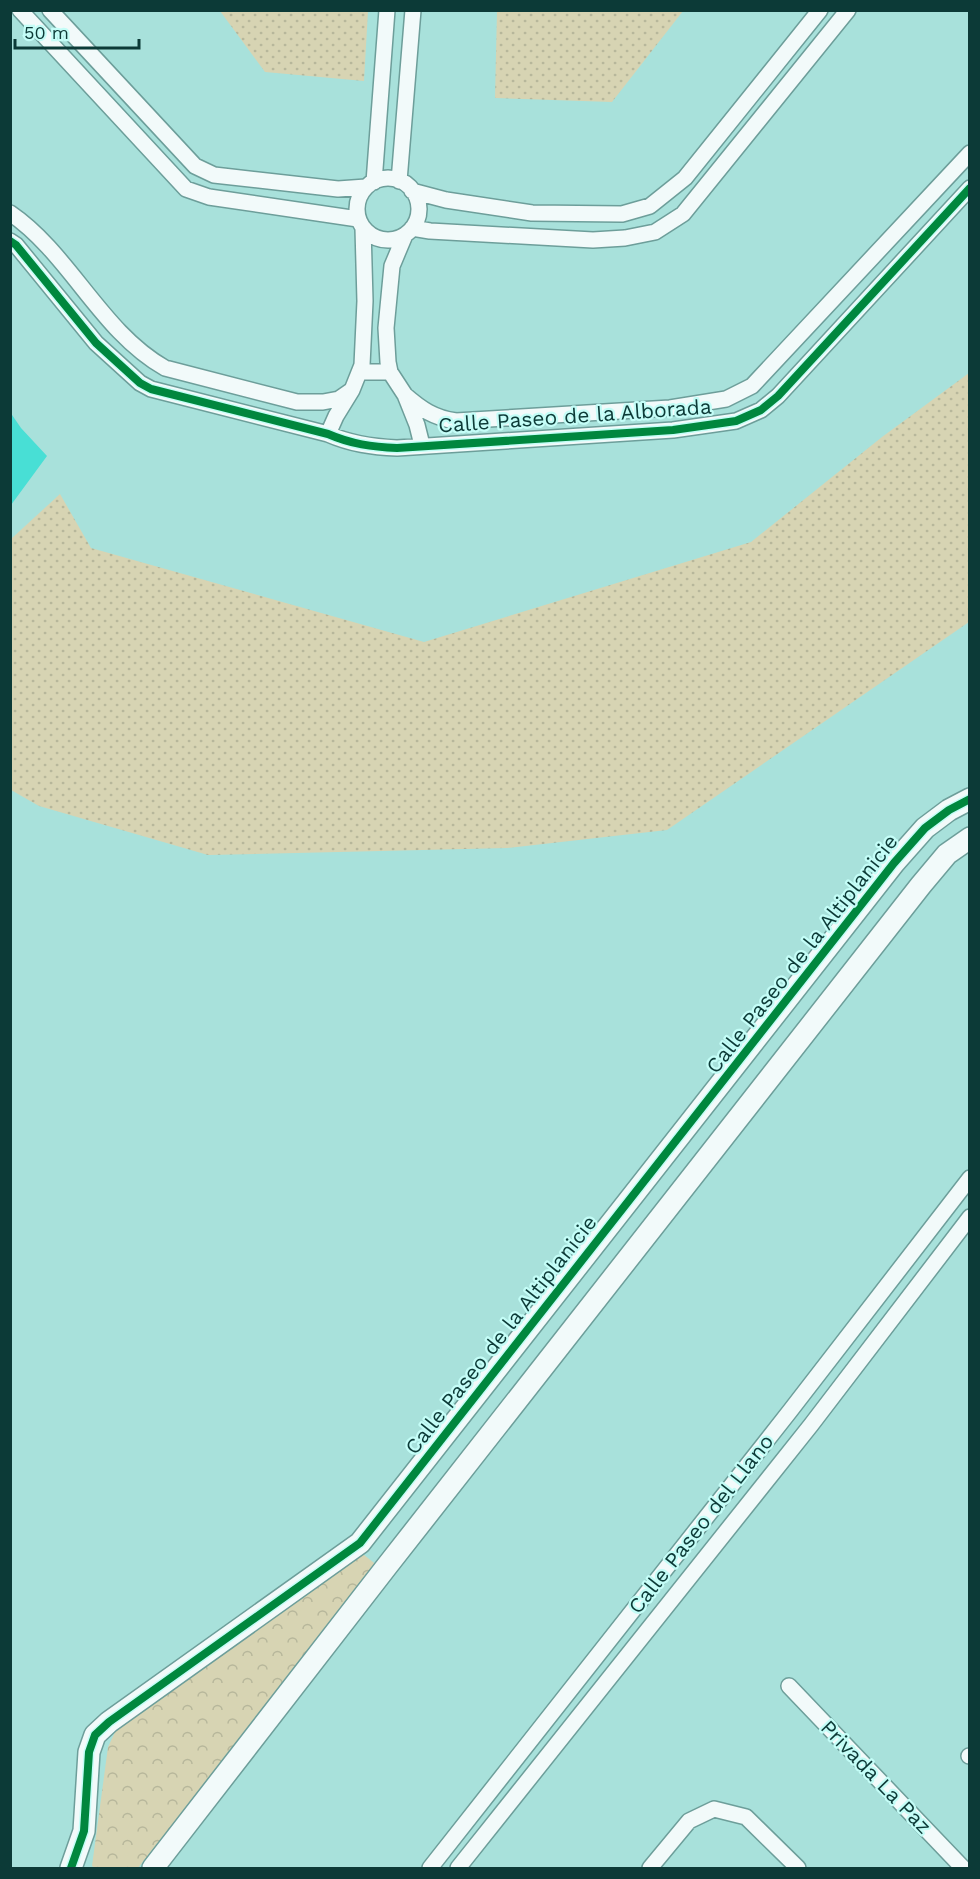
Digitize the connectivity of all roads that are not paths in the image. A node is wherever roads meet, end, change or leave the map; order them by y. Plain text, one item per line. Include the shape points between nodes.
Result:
1 (20, 10) edge
2 (50, 10) edge
3 (387, 10) edge
4 (413, 10) edge
5 (820, 10) edge
6 (848, 10) edge
7 (732, 120) junction
8 (747, 134) junction
9 (969, 153) edge
10 (399, 181) junction
11 (370, 184) junction
12 (969, 188) edge
13 (412, 191) junction
14 (10, 213) edge
15 (361, 223) junction
16 (409, 232) junction
17 (10, 241) edge
18 (88, 295) junction
19 (69, 310) junction
20 (767, 371) junction
21 (360, 372) junction
22 (390, 372) junction
23 (785, 389) junction
24 (352, 390) junction
25 (405, 395) junction
26 (328, 434) junction
27 (422, 445) junction
28 (969, 799) edge
29 (969, 838) edge
30 (894, 863) junction
31 (921, 885) junction
32 (969, 1178) edge
33 (644, 1183) junction
34 (670, 1205) junction
35 (969, 1217) edge
36 (790, 1411) junction
37 (811, 1425) junction
38 (360, 1543) junction
39 (387, 1566) junction
40 (789, 1686) dead end
41 (71, 1869) edge
42 (153, 1869) edge
43 (430, 1869) edge
44 (458, 1869) edge
45 (650, 1869) edge
46 (798, 1869) edge
47 (963, 1869) edge

1 - 15 street via 186,189 209,197
2 - 11 street via 195,166 214,175 338,189
3 - 11 street
4 - 10 street
5 - 7 street
6 - 8 street
7 - 8 street
7 - 13 street via 685,178 650,206 621,214 532,213
8 - 16 street via 683,214 655,232 593,240
9 - 20 street, Calle Paseo de la Alborada
10 - 11 street via 382,179
10 - 13 street
11 - 15 street via 358,202
12 - 23 street, Calle Paseo de la Alborada
13 - 16 street via 418,208
14 - 18 street via 35,231
15 - 16 street via 376,238 384,240
15 - 21 street via 365,301
16 - 22 street via 392,266 387,302
17 - 19 street, Calle Paseo de la Alborada
18 - 19 street
18 - 24 street via 149,359 165,368 297,402 339,399
19 - 26 street, Calle Paseo de la Alborada via 96,343 151,389
20 - 23 street
20 - 25 street, Calle Paseo de la Alborada via 752,386 726,399 670,408 456,421 439,419
21 - 22 street
21 - 24 street
22 - 25 street
23 - 27 street, Calle Paseo de la Alborada via 761,410 736,422 673,430
24 - 26 street
25 - 27 street
26 - 27 street, Calle Paseo de la Alborada via 372,447
28 - 30 street, Calle Paseo de la Altiplanicie via 925,828
29 - 31 street via 947,854
30 - 31 street
30 - 33 street, Calle Paseo de la Altiplanicie
31 - 34 street
32 - 36 street, Calle Paseo del Llano
33 - 34 street
33 - 38 street, Calle Paseo de la Altiplanicie
34 - 39 street
35 - 37 street, Calle Paseo del Llano
36 - 37 street
36 - 43 street, Calle Paseo del Llano
37 - 44 street, Calle Paseo del Llano
38 - 39 street
38 - 41 street, Calle Paseo de la Altiplanicie via 95,1735 89,1752 84,1832
39 - 42 street
40 - 47 street, Privada La Paz
45 - 46 street via 689,1821 714,1809 746,1817

